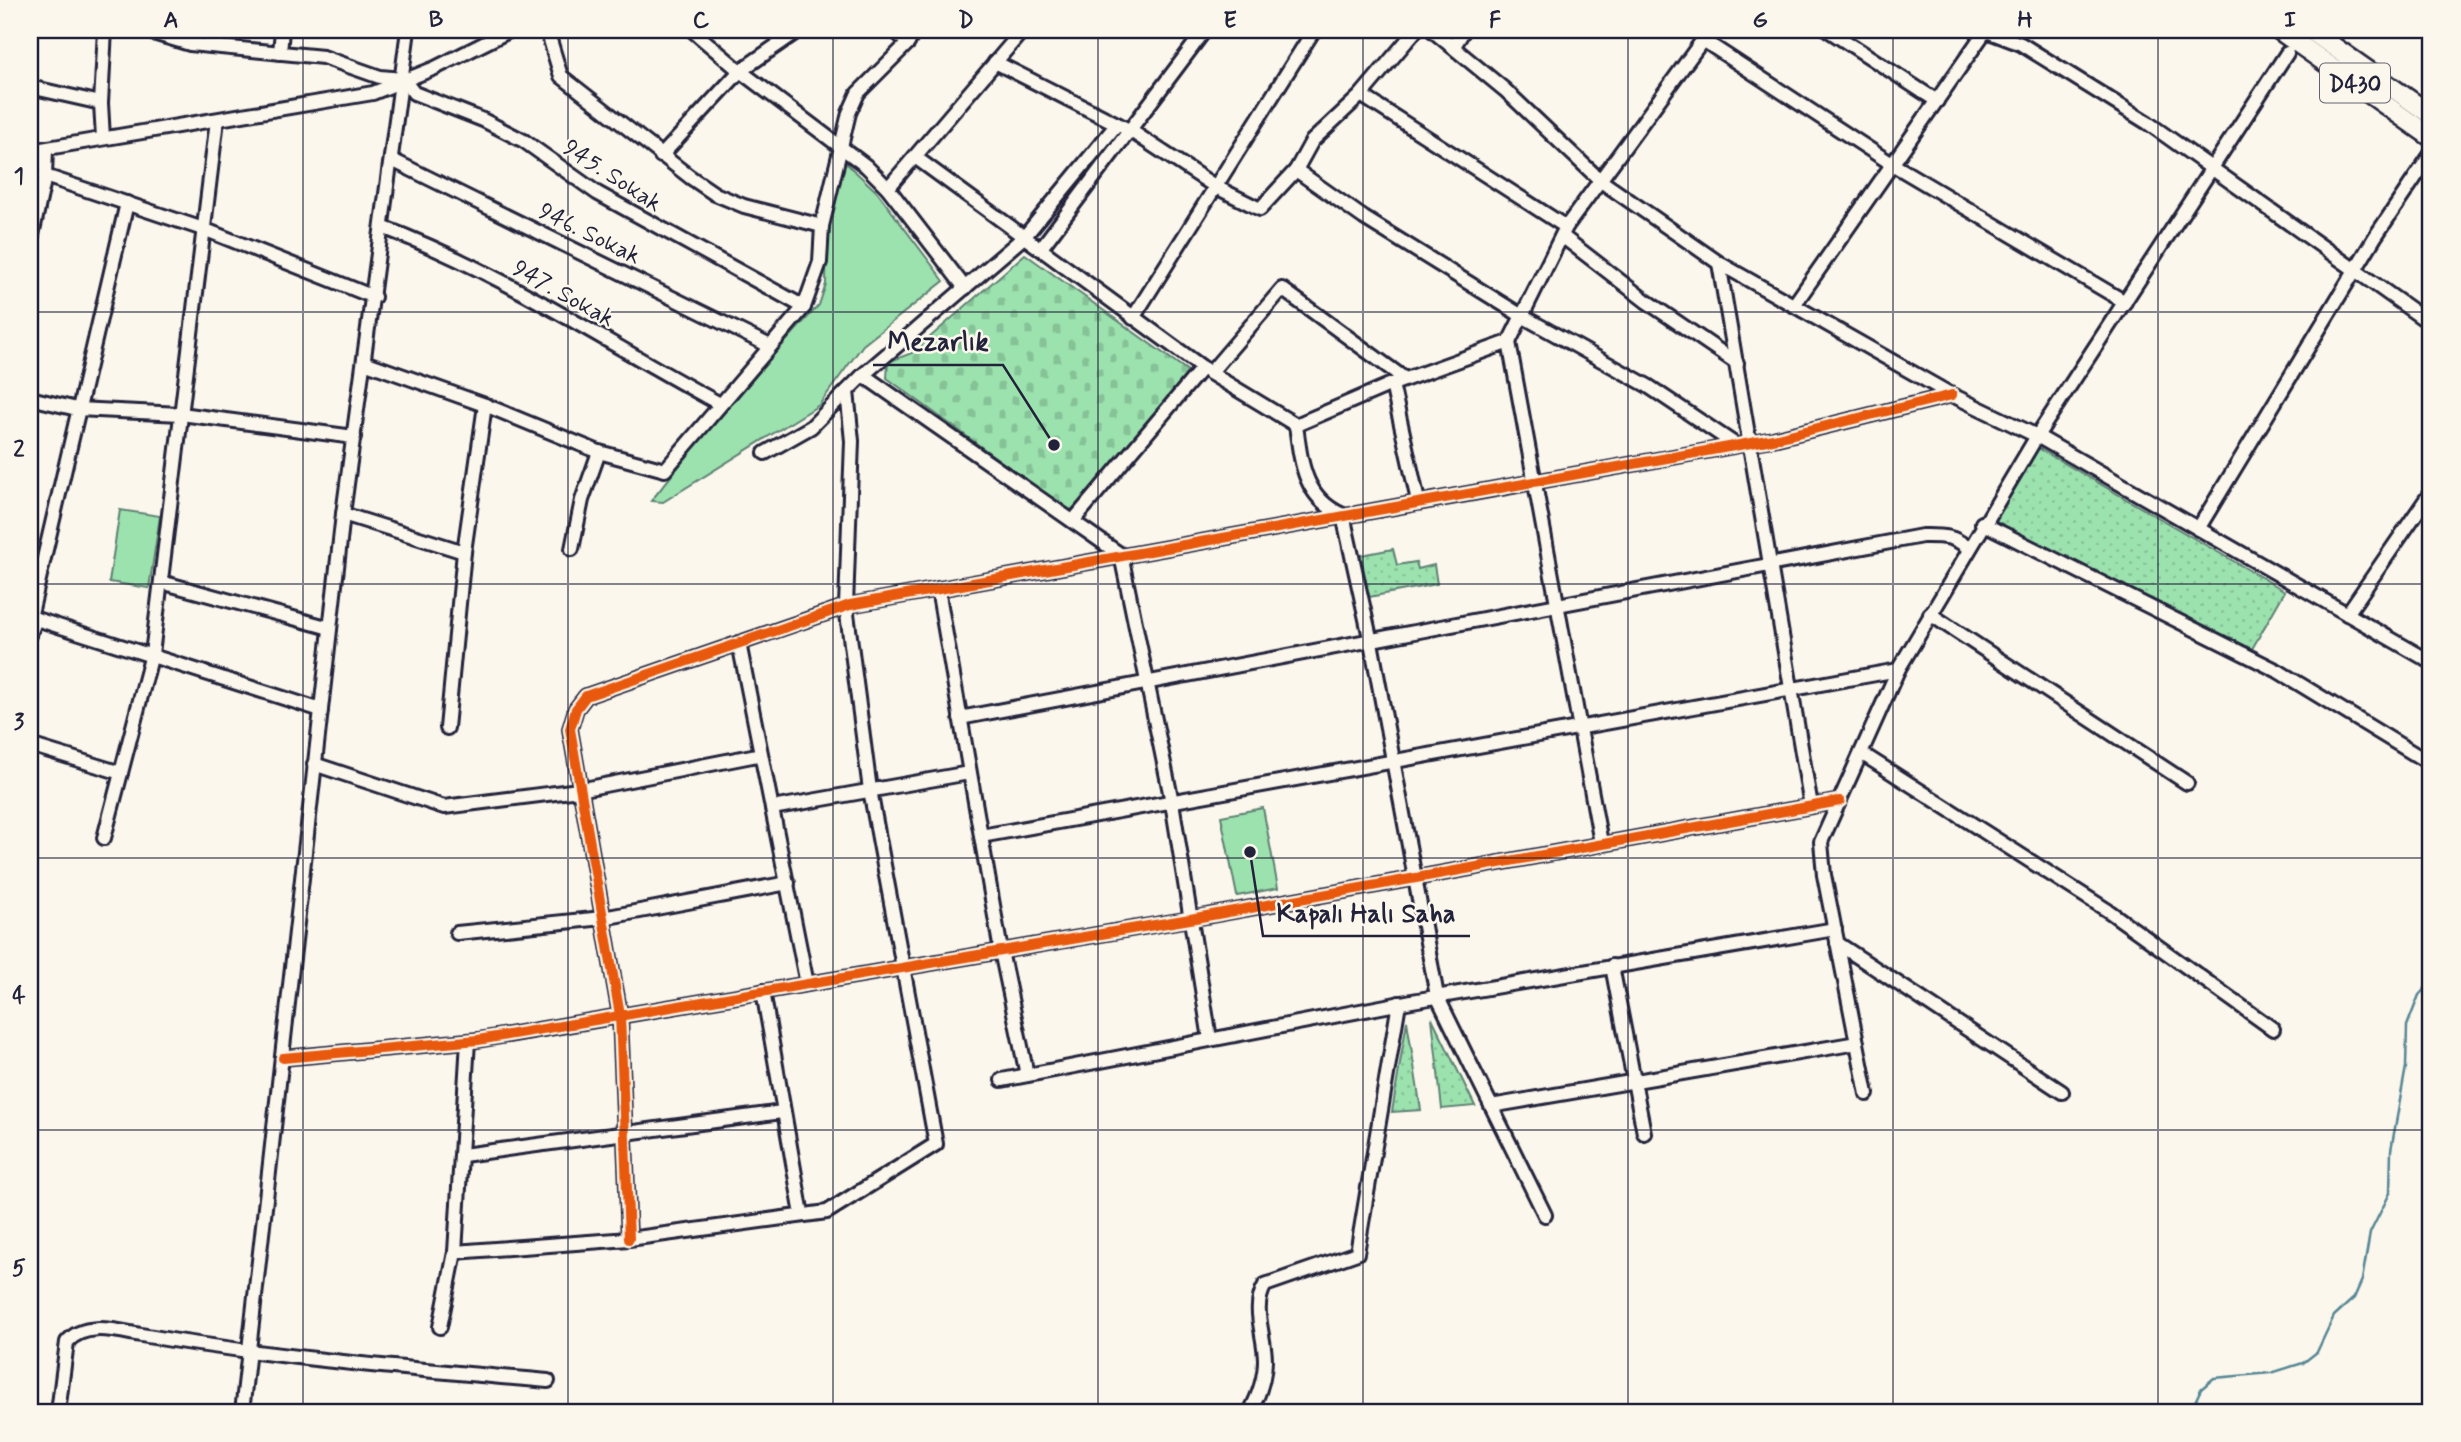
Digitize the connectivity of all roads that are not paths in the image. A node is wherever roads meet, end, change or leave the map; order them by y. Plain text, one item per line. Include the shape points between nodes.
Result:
1 (105, 30) edge
2 (143, 30) edge
3 (282, 30) edge
4 (408, 30) edge
5 (511, 30) edge
6 (547, 30) edge
7 (692, 30) edge
8 (799, 30) edge
9 (894, 30) edge
10 (915, 30) edge
11 (1023, 30) edge
12 (1205, 30) edge
13 (1314, 30) edge
14 (1416, 30) edge
15 (1432, 30) edge
16 (1464, 30) edge
17 (1828, 30) edge
18 (1985, 30) edge
19 (2279, 30) edge
20 (2310, 30) edge
21 (1706, 35) edge
22 (908, 43) junction
23 (1454, 46) junction
24 (2287, 52) dead end
25 (279, 53) junction
26 (995, 62) junction
27 (740, 71) junction
28 (403, 79) junction
29 (30, 87) edge
30 (1361, 95) junction
31 (1937, 101) junction
32 (101, 103) junction
33 (2431, 115) edge
34 (217, 120) junction
35 (1117, 124) junction
36 (1131, 131) junction
37 (2431, 137) edge
38 (103, 138) junction
39 (841, 146) junction
40 (46, 149) junction
41 (30, 151) edge
42 (2431, 154) edge
43 (661, 156) junction
44 (915, 158) junction
45 (392, 160) junction
46 (1892, 164) junction
47 (2211, 169) junction
48 (1296, 170) junction
49 (45, 176) junction
50 (1601, 181) junction
51 (1216, 187) junction
52 (888, 188) junction
53 (127, 203) junction
54 (822, 226) junction
55 (382, 227) junction
56 (205, 230) junction
57 (1564, 232) junction
58 (1025, 236) junction
59 (30, 244) edge
60 (1041, 248) junction
61 (1719, 263) junction
62 (2354, 270) junction
63 (965, 288) junction
64 (374, 297) junction
65 (2125, 302) junction
66 (1794, 305) junction
67 (804, 307) junction
68 (1522, 316) junction
69 (1133, 318) junction
70 (2431, 324) edge
71 (1509, 342) junction
72 (768, 345) junction
73 (364, 362) junction
74 (1737, 363) junction
75 (1206, 371) junction
76 (863, 375) junction
77 (1398, 382) junction
78 (848, 391) junction
79 (1952, 395) junction
80 (30, 398) edge
81 (720, 404) junction
82 (485, 405) junction
83 (77, 409) junction
84 (181, 414) junction
85 (1296, 425) junction
86 (2037, 436) junction
87 (354, 437) junction
88 (1742, 444) junction
89 (599, 452) junction
90 (765, 453) dead end
91 (1535, 481) junction
92 (2431, 492) edge
93 (1418, 501) junction
94 (343, 514) junction
95 (1343, 515) junction
96 (1073, 521) junction
97 (1982, 523) junction
98 (2198, 528) junction
99 (1968, 548) junction
100 (572, 549) dead end
101 (464, 552) junction
102 (1121, 555) junction
103 (1771, 563) junction
104 (161, 582) junction
105 (938, 589) junction
106 (846, 606) junction
107 (1559, 606) junction
108 (1930, 614) junction
109 (2347, 614) junction
110 (32, 618) edge
111 (330, 628) junction
112 (30, 634) edge
113 (1371, 642) junction
114 (740, 643) junction
115 (152, 654) junction
116 (2431, 662) edge
117 (1898, 670) junction
118 (1149, 683) junction
119 (1790, 689) junction
120 (321, 709) junction
121 (960, 718) junction
122 (447, 727) dead end
123 (1579, 727) junction
124 (30, 744) edge
125 (1861, 753) junction
126 (757, 755) dead end
127 (1391, 762) junction
128 (314, 764) junction
129 (2431, 764) edge
130 (969, 773) junction
131 (121, 774) junction
132 (2187, 783) dead end
133 (579, 790) junction
134 (870, 790) junction
135 (1840, 800) junction
136 (1172, 802) junction
137 (1811, 806) junction
138 (772, 808) junction
139 (981, 836) junction
140 (104, 838) dead end
141 (1601, 843) junction
142 (1415, 876) junction
143 (788, 883) junction
144 (603, 918) junction
145 (1190, 919) junction
146 (1835, 929) junction
147 (457, 933) dead end
148 (1837, 943) junction
149 (1001, 951) junction
150 (1612, 966) junction
151 (903, 967) junction
152 (807, 984) junction
153 (763, 991) junction
154 (1437, 996) junction
155 (1399, 1003) junction
156 (620, 1015) junction
157 (2273, 1029) dead end
158 (1210, 1040) junction
159 (468, 1041) junction
160 (1857, 1043) junction
161 (283, 1058) junction
162 (1027, 1075) junction
163 (1002, 1080) dead end
164 (1635, 1081) junction
165 (2062, 1092) dead end
166 (1867, 1094) dead end
167 (1491, 1106) junction
168 (782, 1112) junction
169 (1644, 1133) dead end
170 (626, 1134) junction
171 (463, 1155) junction
172 (1545, 1215) dead end
173 (802, 1216) junction
174 (629, 1239) junction
175 (455, 1252) junction
176 (440, 1327) dead end
177 (250, 1353) junction
178 (548, 1381) dead end
179 (58, 1412) edge
180 (243, 1412) edge
181 (1250, 1412) edge

1 - 32 street
2 - 25 street via 190,44
3 - 25 street
4 - 28 street
5 - 28 street
6 - 43 street via 561,76
7 - 27 street
8 - 27 street
9 - 22 street
10 - 22 street
11 - 26 street
12 - 36 street
13 - 51 street
14 - 30 street
15 - 23 street
16 - 23 street
17 - 31 street
18 - 31 street
18 - 47 street via 2021,44 2148,123
19 - 37 highway, D430
20 - 33 highway, D430
21 - 46 street
21 - 50 street
22 - 39 street via 858,93
23 - 50 street
24 - 47 street
25 - 28 street via 323,57 380,77
26 - 35 street
26 - 44 street
27 - 39 street
27 - 43 street
28 - 34 street via 373,93
28 - 45 street
28 - 67 street, 945. Sokak via 414,93 524,141 597,193
29 - 32 street
30 - 48 street via 1311,141
30 - 57 street
31 - 46 street
32 - 38 street
34 - 38 street
34 - 56 street
35 - 36 street
35 - 58 street
36 - 51 street
36 - 60 street
38 - 40 street
39 - 52 street
39 - 54 street
40 - 41 street
40 - 49 street
42 - 62 street
43 - 54 street via 715,194
44 - 52 street
44 - 58 street
45 - 55 street
45 - 72 street, 946. Sokak
46 - 65 street
46 - 66 street
47 - 62 street
47 - 65 street
48 - 51 street via 1260,209
48 - 68 street
49 - 53 street
49 - 59 street
50 - 57 street
50 - 61 street
51 - 69 street
52 - 63 street
53 - 56 street
53 - 83 street
54 - 67 street via 820,262
55 - 64 street
55 - 81 street, 947. Sokak via 506,284
56 - 64 street
56 - 84 street
57 - 68 street
57 - 74 street via 1646,301
58 - 60 street
58 - 63 street
60 - 69 street
61 - 66 street
61 - 74 street
62 - 70 street
62 - 98 street
63 - 76 street
64 - 73 street
65 - 86 street
66 - 79 street
67 - 72 street
68 - 71 street
68 - 88 street
69 - 75 street
71 - 77 street
71 - 91 street
72 - 81 street
73 - 82 street
73 - 87 street
74 - 88 street
75 - 77 street via 1282,289
75 - 85 street
75 - 96 street
76 - 78 street
76 - 96 street
77 - 85 street
77 - 93 street
78 - 90 street via 811,427
78 - 106 street via 852,441
79 - 86 street
79 - 88 street
80 - 83 street
81 - 89 street via 665,470
82 - 89 street
82 - 101 street
83 - 84 street
83 - 110 street
84 - 87 street
84 - 104 street
85 - 95 street via 1301,461 1315,496
86 - 97 street
86 - 98 street
87 - 94 street
88 - 91 street
88 - 103 street
89 - 100 street via 582,500
91 - 93 street
91 - 107 street
92 - 109 street
93 - 95 street
94 - 101 street
94 - 111 street
95 - 102 street
95 - 113 street
96 - 102 street
97 - 99 street
97 - 129 street via 2278,671
98 - 109 street
99 - 103 street via 1957,538 1922,536
99 - 108 street
101 - 122 street
102 - 105 street
102 - 118 street
103 - 107 street
103 - 119 street
104 - 111 street
104 - 115 street
105 - 106 street
105 - 121 street
106 - 114 street
106 - 134 street
107 - 113 street
107 - 123 street
108 - 117 street
108 - 132 street
109 - 116 street
110 - 112 street
110 - 115 street
111 - 120 street
113 - 118 street
113 - 127 street
114 - 133 street via 586,696 570,729
114 - 138 street
115 - 120 street
115 - 131 street
117 - 119 street
117 - 125 street
118 - 121 street
118 - 136 street
119 - 123 street
119 - 137 street
120 - 128 street
121 - 130 street
123 - 127 street
123 - 141 street
124 - 131 street
125 - 135 street
125 - 157 street via 2110,912
126 - 133 street
127 - 136 street
127 - 142 street
128 - 133 street via 444,807
128 - 161 street
130 - 134 street
130 - 139 street
131 - 140 street
133 - 144 street
134 - 138 street
134 - 151 street
135 - 137 street
135 - 146 street via 1821,842
136 - 139 street
136 - 145 street
137 - 141 street
138 - 143 street
139 - 149 street
141 - 142 street
142 - 145 street
142 - 154 street
143 - 144 street
143 - 152 street
144 - 147 street
144 - 156 street
145 - 149 street
145 - 158 street
146 - 148 street
146 - 150 street
148 - 160 street
148 - 165 street
149 - 151 street
149 - 162 street
150 - 154 street
150 - 164 street
151 - 152 street
151 - 173 street via 936,1144 827,1212
152 - 153 street
153 - 156 street
153 - 168 street
154 - 155 street
154 - 167 street
155 - 158 street
155 - 181 street via 1357,1253 1265,1285 1259,1319 1263,1378
156 - 159 street
156 - 170 street
158 - 162 street
159 - 161 street
159 - 171 street
160 - 164 street
160 - 166 street
161 - 177 street
162 - 163 street
164 - 167 street
164 - 169 street
167 - 172 street
168 - 170 street
168 - 173 street
170 - 171 street
170 - 174 street
171 - 175 street
173 - 174 street
174 - 175 street
175 - 176 street
177 - 178 street
177 - 179 street via 86,1330 67,1342
177 - 180 street

